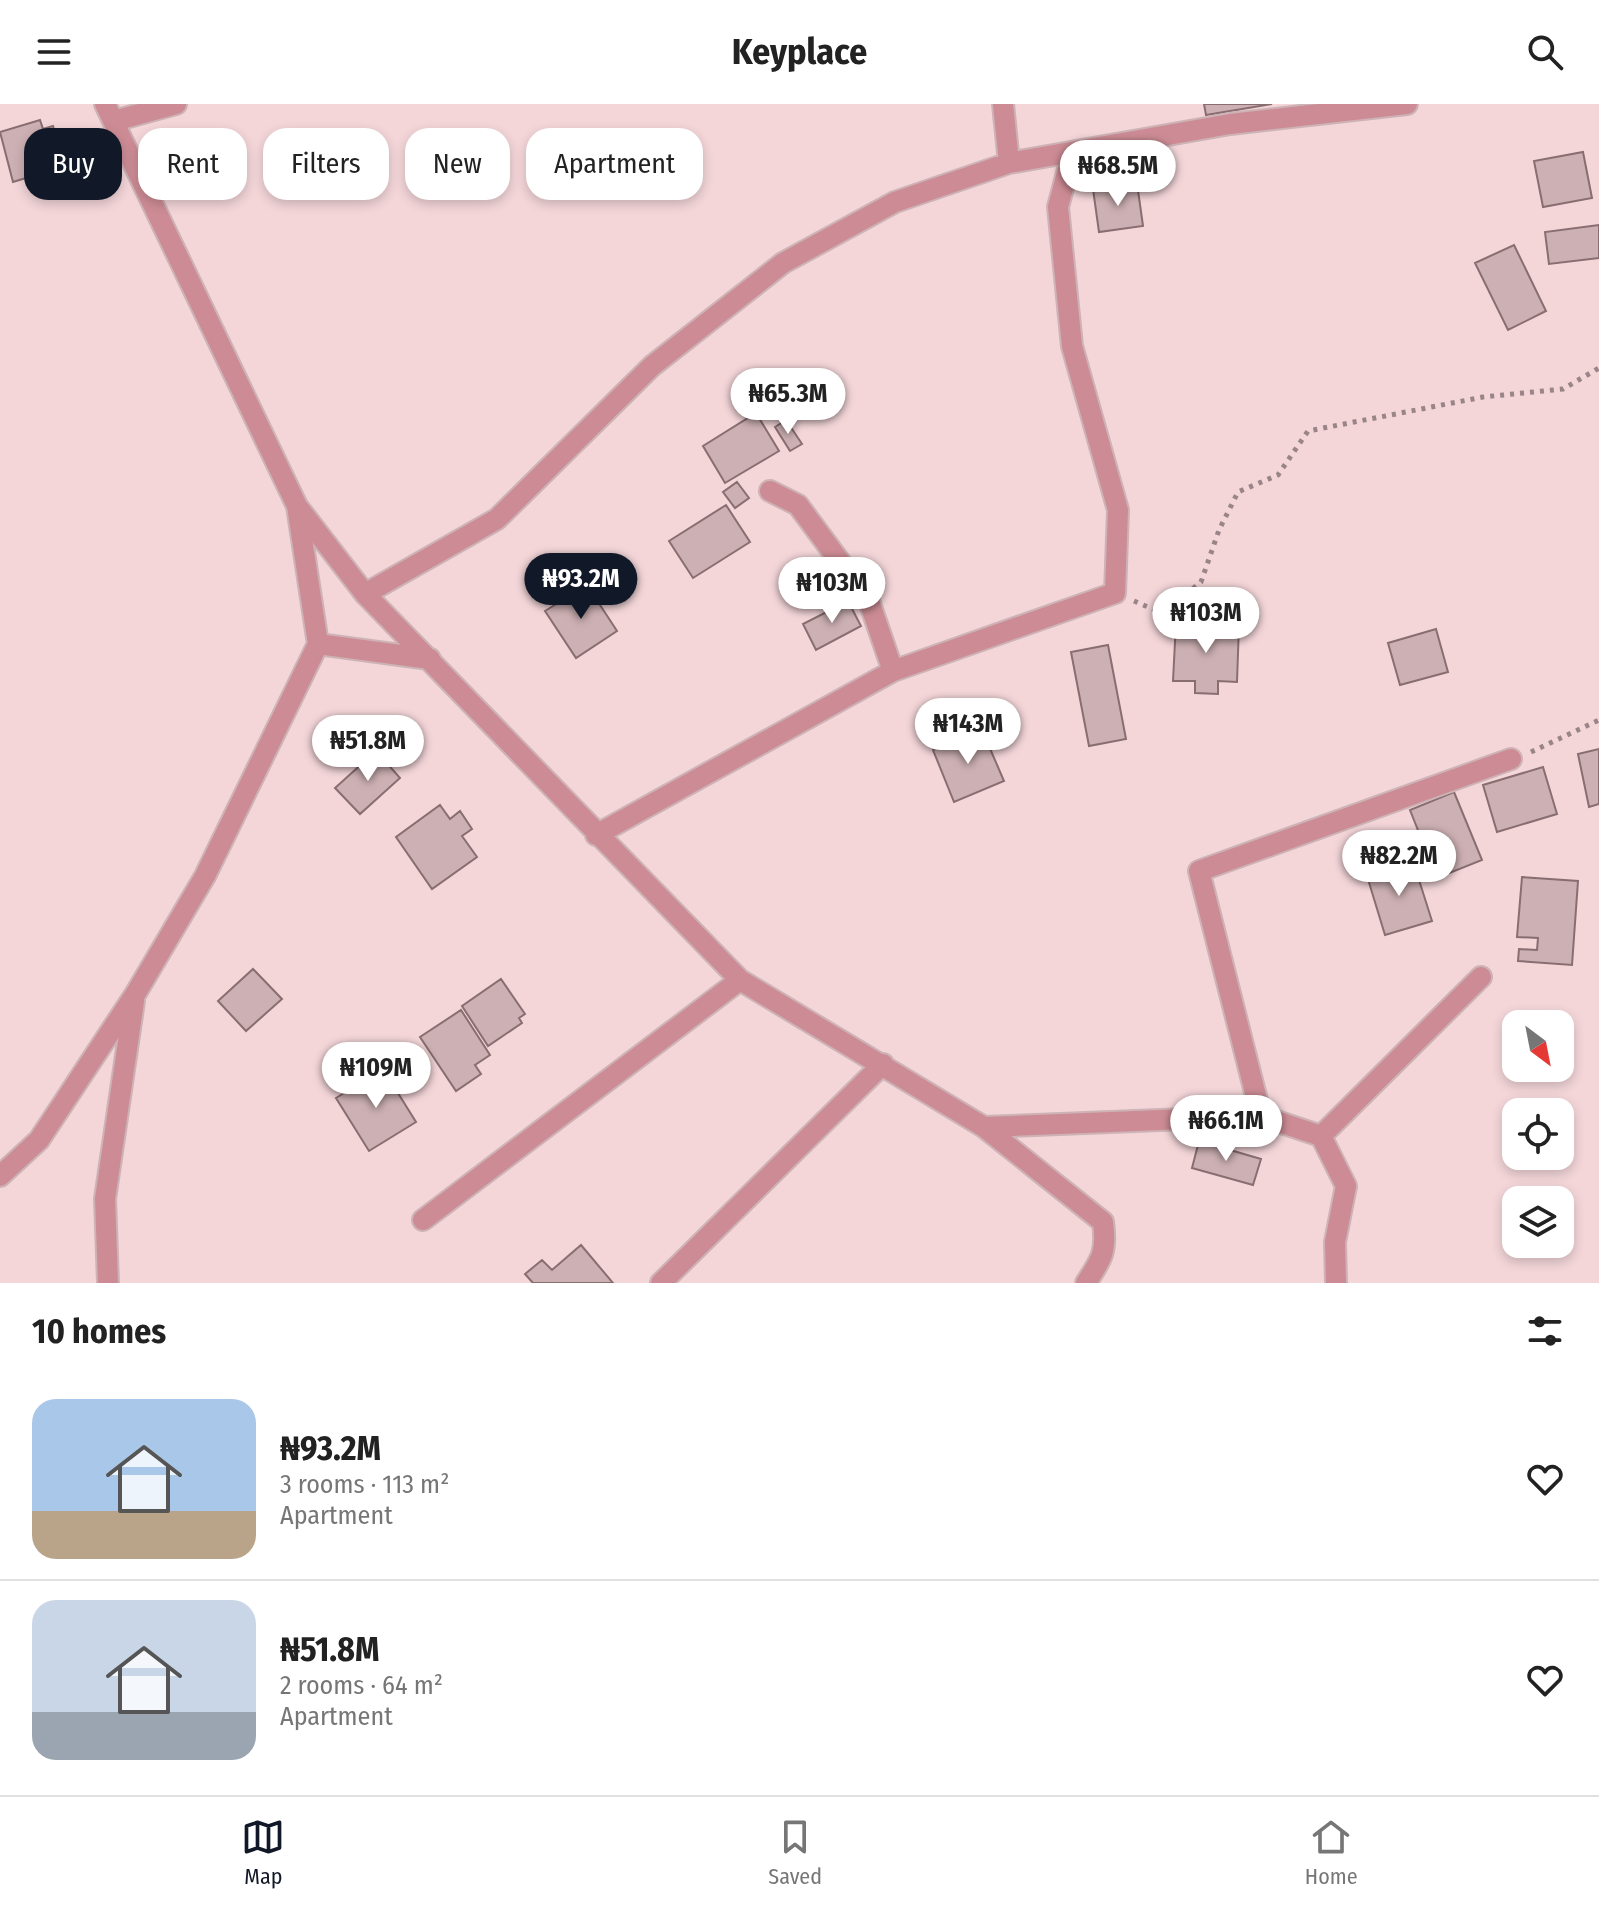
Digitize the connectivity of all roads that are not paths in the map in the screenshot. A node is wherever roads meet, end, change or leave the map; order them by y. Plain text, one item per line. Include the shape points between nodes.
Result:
1 (176, 104) edge
2 (1003, 104) edge
3 (1407, 104) edge
4 (110, 113) edge
5 (1072, 154) junction
6 (1009, 163) junction
7 (770, 491) dead end
8 (297, 506) junction
9 (365, 594) junction
10 (318, 644) junction
11 (430, 659) junction
12 (893, 671) junction
13 (1511, 759) road end
14 (596, 835) junction
15 (1481, 977) dead end
16 (740, 980) junction
17 (136, 993) junction
18 (883, 1064) junction
19 (1261, 1116) junction
20 (984, 1127) junction
21 (1321, 1136) junction
22 (0, 1176) edge
23 (423, 1220) dead end
24 (108, 1283) edge
25 (661, 1283) edge
26 (1086, 1283) edge
27 (1336, 1283) edge

1 - 4 street
2 - 6 street
3 - 5 street via 1230,124
4 - 8 street
5 - 6 street
5 - 12 street via 1058,207 1072,346 1118,510 1115,593
6 - 9 street via 895,202 783,263 652,366 497,519
7 - 12 street via 798,505 869,601
8 - 9 street
8 - 10 street
9 - 11 street
10 - 11 street
10 - 17 street via 205,876
11 - 14 street
12 - 14 street
13 - 19 street via 1199,871
14 - 16 street
15 - 21 street
16 - 18 street
16 - 23 street
17 - 22 street via 39,1140
17 - 24 street via 105,1199
18 - 20 street
18 - 25 street
19 - 20 street
19 - 21 street
20 - 26 street via 1103,1222 1102,1259
21 - 27 street via 1346,1186 1335,1242

